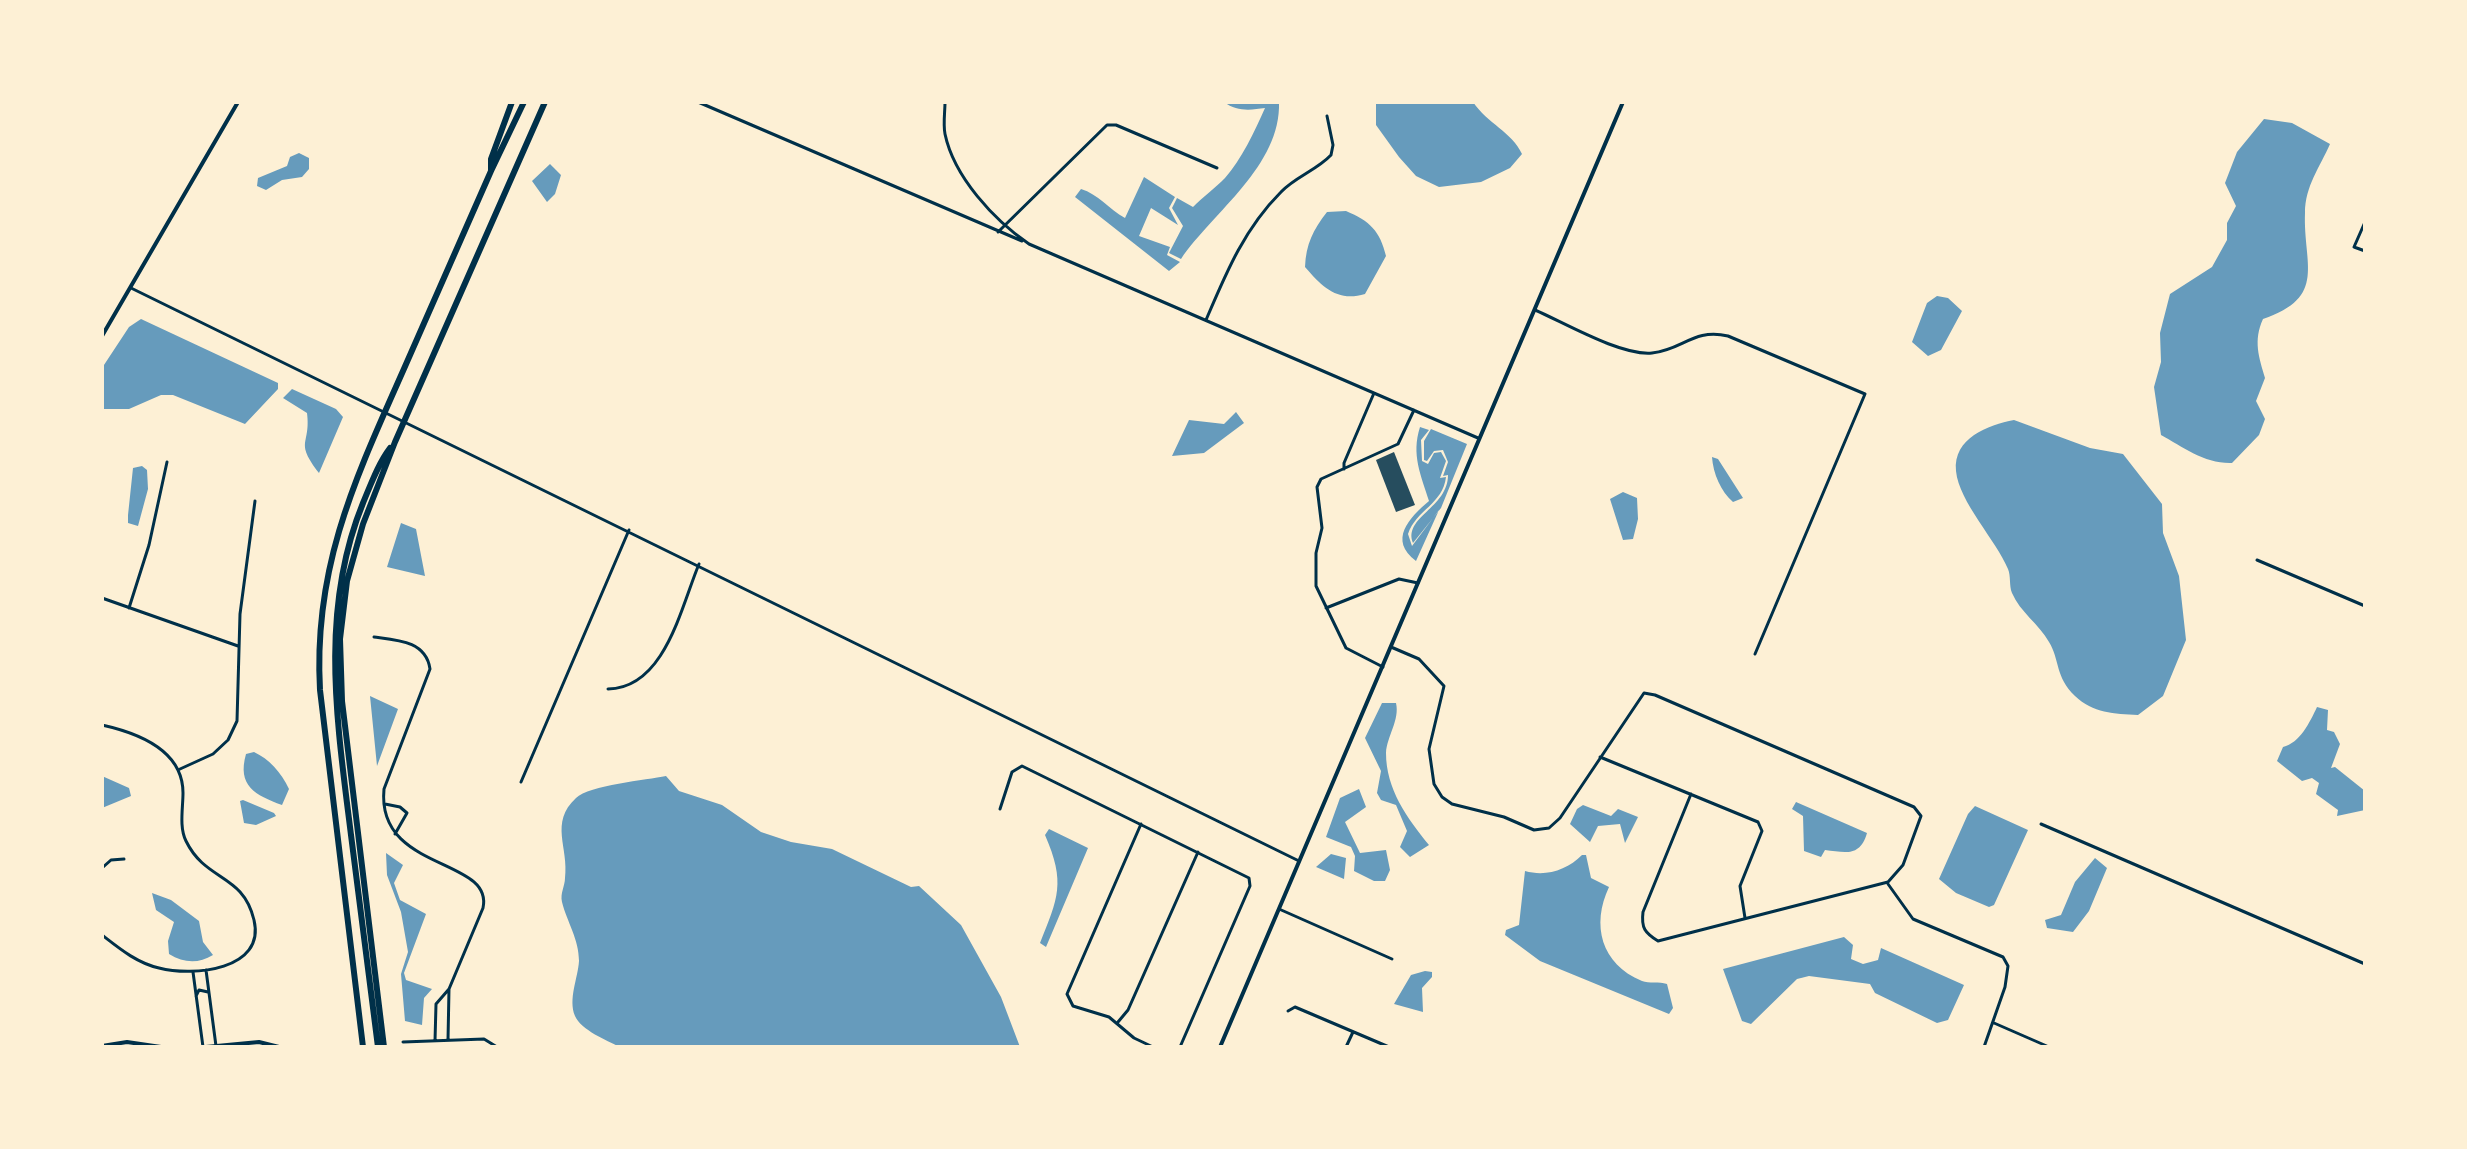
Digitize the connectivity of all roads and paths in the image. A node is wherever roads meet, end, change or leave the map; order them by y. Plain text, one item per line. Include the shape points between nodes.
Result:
1 (238, 102) edge
2 (512, 102) edge
3 (524, 102) edge
4 (545, 102) edge
5 (698, 102) edge
6 (945, 102) edge
7 (1623, 102) edge
8 (1327, 116) dead end
9 (1217, 168) dead end
10 (491, 171) junction
11 (2365, 222) edge
12 (1006, 226) junction
13 (998, 232) junction
14 (1029, 244) junction
15 (2365, 251) edge
16 (131, 288) junction
17 (1535, 310) junction
18 (1206, 320) junction
19 (102, 336) edge
20 (1374, 393) junction
21 (1414, 410) junction
22 (1478, 438) junction
23 (395, 442) junction
24 (167, 462) dead end
25 (1344, 469) junction
26 (255, 501) dead end
27 (629, 530) junction
28 (2257, 560) dead end
29 (699, 564) junction
30 (1418, 583) junction
31 (102, 598) edge
32 (2365, 606) edge
33 (129, 608) junction
34 (1326, 608) junction
35 (374, 637) dead end
36 (238, 646) junction
37 (1391, 647) junction
38 (1755, 654) dead end
39 (1383, 667) junction
40 (608, 689) dead end
41 (102, 725) edge
42 (1600, 757) junction
43 (180, 769) junction
44 (521, 782) dead end
45 (1691, 794) junction
46 (384, 804) junction
47 (1000, 809) dead end
48 (1141, 824) junction
49 (2041, 824) dead end
50 (395, 834) junction
51 (1198, 851) junction
52 (124, 859) dead end
53 (1299, 861) junction
54 (102, 868) edge
55 (1888, 882) junction
56 (1279, 909) junction
57 (1745, 918) junction
58 (102, 935) edge
59 (1392, 959) dead end
60 (2365, 964) edge
61 (206, 970) junction
62 (193, 972) junction
63 (449, 989) junction
64 (208, 992) junction
65 (196, 996) junction
66 (1288, 1011) dead end
67 (436, 1014) junction
68 (448, 1015) junction
69 (1118, 1022) junction
70 (1994, 1023) junction
71 (1353, 1031) junction
72 (448, 1040) junction
73 (435, 1041) junction
74 (403, 1042) dead end
75 (102, 1046) edge
76 (216, 1046) edge
77 (161, 1047) edge
78 (204, 1047) edge
79 (279, 1047) edge
80 (363, 1047) edge
81 (378, 1047) edge
82 (384, 1047) edge
83 (497, 1047) edge
84 (1153, 1047) edge
85 (1180, 1047) edge
86 (1220, 1047) edge
87 (1346, 1047) edge
88 (1389, 1047) edge
89 (1984, 1047) edge
90 (2049, 1047) edge

1 - 16 street
2 - 10 highway
3 - 10 highway
4 - 23 highway
5 - 13 street
6 - 12 street via 945,133 956,162
7 - 17 street
8 - 18 street via 1331,155 1284,189 1254,220
9 - 12 street via 1107,125
10 - 80 highway via 347,498 324,585 319,641 322,716
11 - 15 street via 2354,247
12 - 13 street
12 - 14 street
13 - 14 street
14 - 18 street
16 - 19 street
16 - 27 street
17 - 22 street
17 - 38 street via 1624,349 1648,354 1698,334 1728,336 1865,394
18 - 20 street
20 - 21 street
20 - 25 street
21 - 22 street
21 - 25 street via 1398,444
22 - 30 street
23 - 81 highway via 382,458 351,541 334,643 335,705
23 - 82 highway via 356,544 340,650 345,739
24 - 33 street
25 - 34 street via 1321,479 1317,487 1322,528 1314,579
26 - 36 street
27 - 29 street
27 - 44 street
28 - 32 street
29 - 40 street via 656,664 633,682
29 - 53 street
30 - 34 street via 1399,579
30 - 37 street
31 - 33 street
33 - 36 street
34 - 39 street via 1343,645
35 - 46 street via 417,647 427,656 430,669 385,784
36 - 43 street via 237,721 213,754
37 - 39 street
37 - 42 street via 1419,659 1444,686 1429,749 1434,784 1452,804 1534,830 1549,828
39 - 53 street
41 - 43 street via 141,737 167,753
42 - 45 street
42 - 55 street via 1644,693 1914,807 1921,816 1919,825 1903,865
43 - 61 street via 184,837 206,869 236,884 255,921 256,937 249,952
45 - 57 street via 1758,822 1762,831 1740,886
45 - 57 street via 1641,925 1658,941
46 - 50 street
46 - 50 street via 407,813
47 - 48 street via 1012,772 1022,766
48 - 51 street
48 - 69 street via 1067,994 1073,1006
49 - 60 street
50 - 63 street via 409,848 474,880 483,890 483,908
51 - 69 street
51 - 85 street via 1244,874 1250,886
52 - 54 street
53 - 56 street
55 - 57 street
55 - 70 street via 1913,919 2003,957 2008,966
56 - 59 street
56 - 86 street
58 - 62 street via 157,968
61 - 62 street
61 - 64 street
62 - 65 street
63 - 67 street via 437,1001
63 - 68 street
64 - 65 street via 199,990
64 - 76 street
65 - 78 street
66 - 71 street via 1295,1007
67 - 68 street
67 - 73 street
68 - 72 street
69 - 84 street
70 - 89 street
70 - 90 street
71 - 87 street
71 - 88 street
72 - 73 street
72 - 83 street via 484,1039
73 - 74 street
75 - 77 street via 127,1042
76 - 78 street
76 - 79 street via 259,1042

